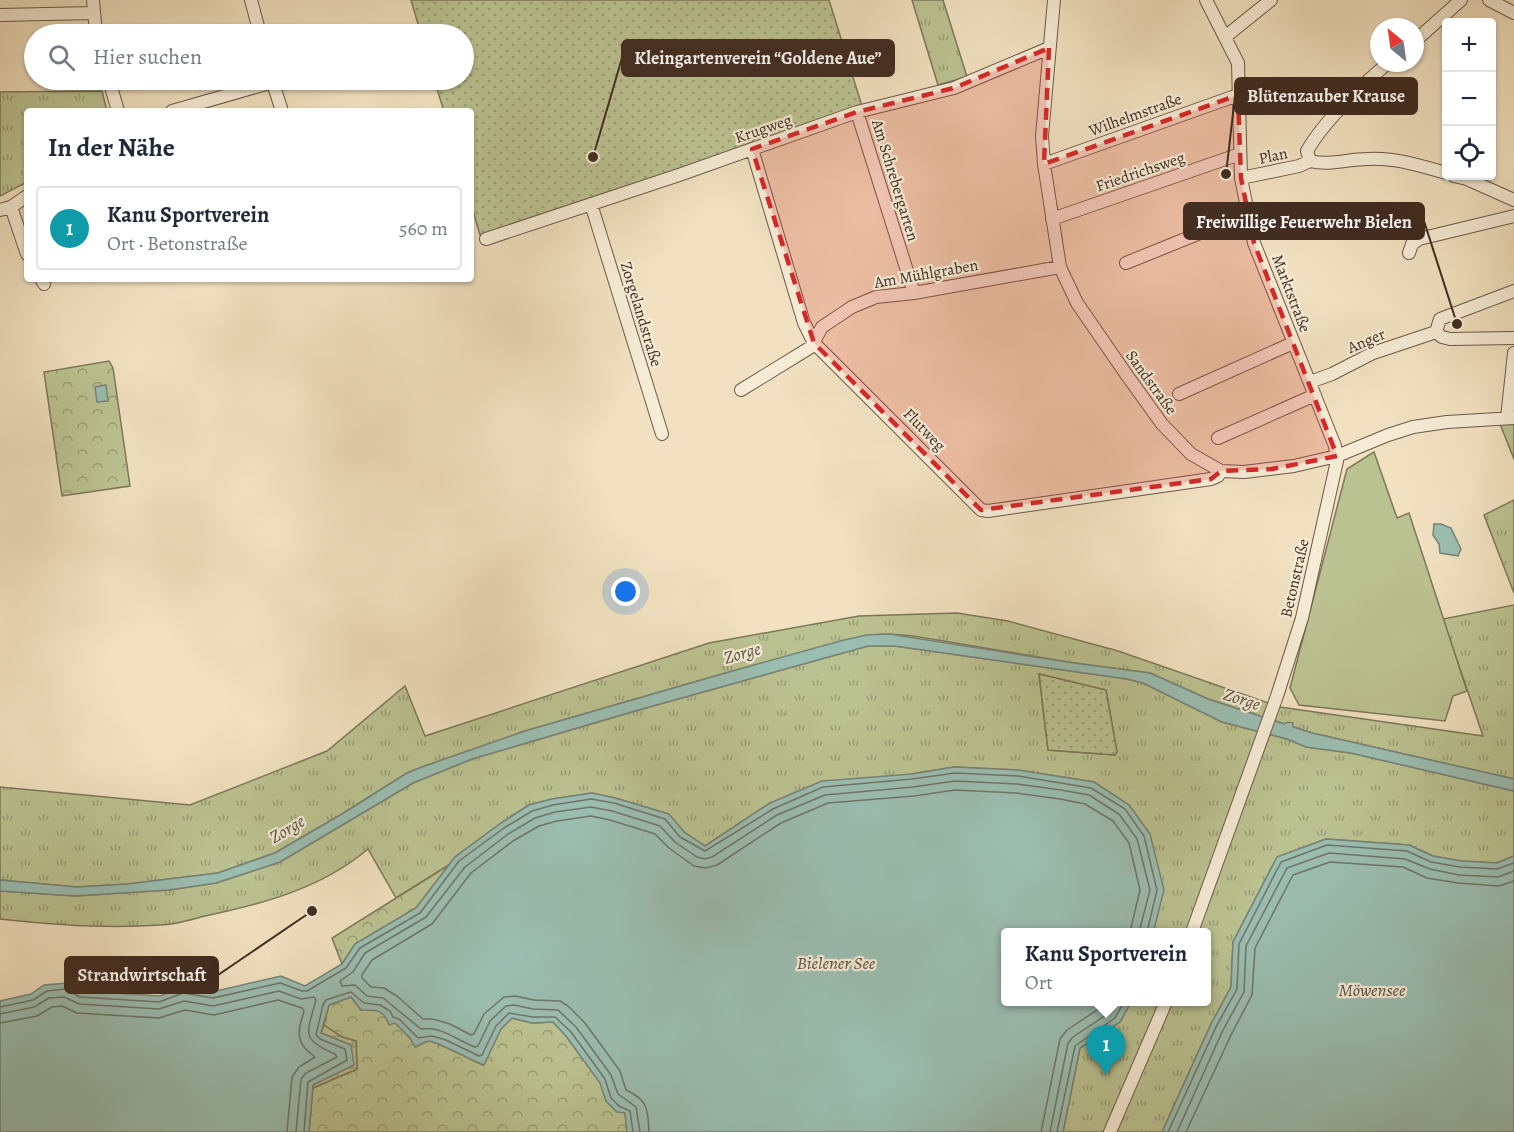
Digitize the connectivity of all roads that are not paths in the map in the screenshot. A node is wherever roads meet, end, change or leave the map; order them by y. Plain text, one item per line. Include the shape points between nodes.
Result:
1 (93, 0) edge
2 (251, 0) edge
3 (1054, 0) edge
4 (1206, 0) edge
5 (1271, 0) edge
6 (1461, 0) edge
7 (1489, 0) edge
8 (94, 13) junction
9 (1514, 14) edge
10 (0, 15) edge
11 (95, 24) edge
12 (257, 24) edge
13 (1424, 33) edge
14 (1225, 37) junction
15 (1049, 48) junction
16 (1377, 72) edge
17 (112, 90) edge
18 (243, 90) edge
19 (276, 90) edge
20 (1238, 94) junction
21 (117, 108) edge
22 (182, 108) edge
23 (281, 108) edge
24 (857, 112) junction
25 (752, 149) junction
26 (1240, 154) junction
27 (1310, 161) junction
28 (1044, 164) junction
29 (1442, 172) edge
30 (1241, 178) junction
31 (1469, 180) edge
32 (24, 198) edge
33 (1514, 200) edge
34 (591, 204) junction
35 (5, 209) edge
36 (1247, 214) junction
37 (1514, 216) edge
38 (1052, 219) junction
39 (486, 239) dead end
40 (24, 248) edge
41 (1409, 253) dead end
42 (1126, 263) dead end
43 (1060, 267) junction
44 (1514, 291) edge
45 (914, 293) junction
46 (1436, 332) junction
47 (1514, 338) edge
48 (814, 343) junction
49 (1293, 343) junction
50 (1514, 353) edge
51 (1311, 382) junction
52 (741, 390) dead end
53 (1179, 394) dead end
54 (1315, 395) junction
55 (1511, 418) edge
56 (662, 434) dead end
57 (1218, 438) dead end
58 (1337, 456) junction
59 (1221, 471) junction
60 (1194, 928) edge
61 (1164, 1006) edge
62 (1110, 1132) edge

1 - 8 street
2 - 12 street
3 - 15 street, Sandstraße
4 - 14 street, Marktstraße
5 - 14 street
6 - 13 street
7 - 9 street
8 - 10 street
8 - 11 street
14 - 20 street, Marktstraße via 1238,63
15 - 24 street, Krugweg via 954,88
15 - 28 street, Sandstraße via 1042,136
16 - 27 street via 1315,138 1307,151
17 - 21 street
18 - 22 street
19 - 23 street
20 - 26 street, Marktstraße
20 - 28 street, Wilhelmstraße
24 - 25 street, Krugweg
24 - 45 street, Am Schrebergarten
25 - 34 street, Krugweg
25 - 48 street, Flutweg via 804,323
26 - 30 street, Marktstraße
26 - 38 street, Friedrichsweg
27 - 29 street, Plan via 1368,158
27 - 30 street, Plan
28 - 38 street, Sandstraße
30 - 36 street, Marktstraße
31 - 33 street
32 - 35 street
34 - 39 street, Krugweg
34 - 56 street, Zorgelandstraße
35 - 40 street
36 - 42 street
36 - 49 street, Marktstraße
37 - 41 street via 1419,239 1412,243
38 - 43 street, Sandstraße
43 - 45 street, Am Mühlgraben
43 - 59 street, Sandstraße via 1077,303 1162,424 1191,454
44 - 46 street, Anger via 1440,319
45 - 48 street, Am Mühlgraben via 876,297 852,307 822,327
46 - 47 street via 1450,339
46 - 51 street, Anger via 1373,353
48 - 52 street, Am Mühlgraben
48 - 59 street, Flutweg via 981,510 1212,479
49 - 51 street, Marktstraße
49 - 53 street
50 - 55 street
51 - 54 street, Marktstraße
54 - 57 street
54 - 58 street, Marktstraße
55 - 58 street, Sandstraße via 1413,427
58 - 59 street, Sandstraße via 1272,469
58 - 60 street, Betonstraße via 1302,618
61 - 62 street

